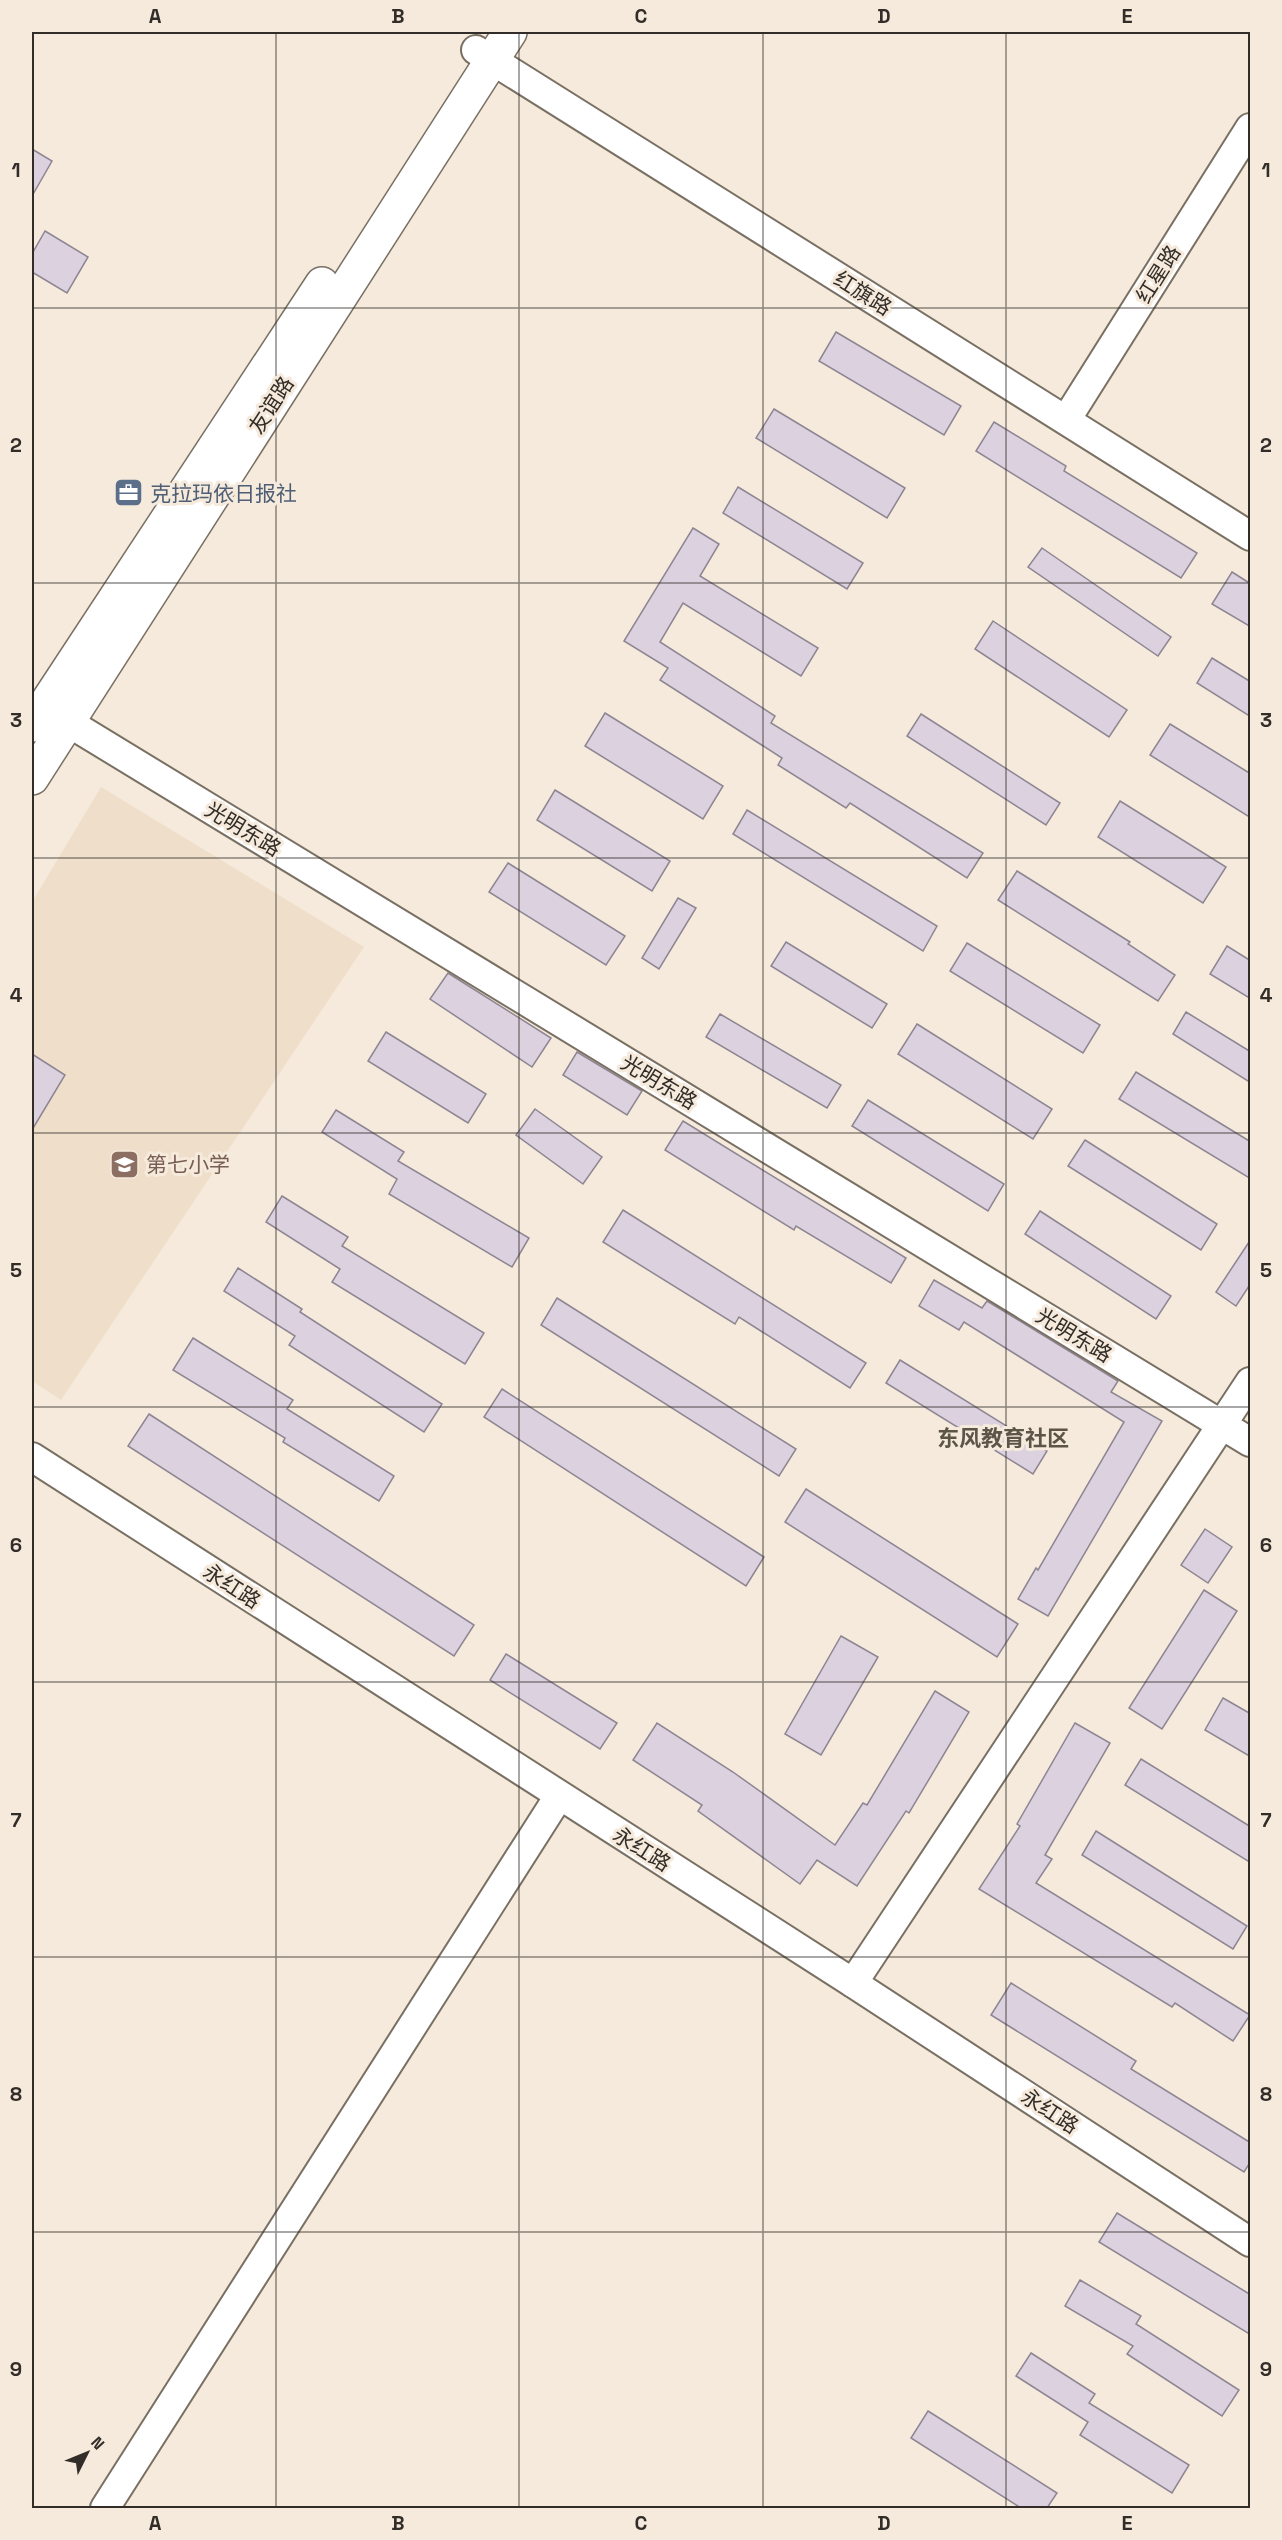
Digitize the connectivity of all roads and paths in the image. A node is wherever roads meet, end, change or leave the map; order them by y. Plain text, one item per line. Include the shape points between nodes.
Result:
1 (510, 32) edge
2 (485, 47) edge
3 (1251, 128) edge
4 (1066, 420) junction
5 (1251, 536) edge
6 (43, 713) edge
7 (32, 778) edge
8 (1251, 1382) edge
9 (1224, 1426) junction
10 (1251, 1442) edge
11 (32, 1457) edge
12 (559, 1797) junction
13 (853, 1983) junction
14 (1251, 2242) edge
15 (105, 2508) edge

1 - 2 main road, 友谊路
2 - 4 street, 红旗路
2 - 6 main road, 友谊路
3 - 4 street, 红星路
4 - 5 street, 红旗路
6 - 7 main road, 友谊路
6 - 9 street, 光明东路
8 - 9 street
9 - 10 street, 光明东路
9 - 13 street
11 - 12 street, 永红路
12 - 13 street, 永红路
12 - 15 street
13 - 14 street, 永红路

